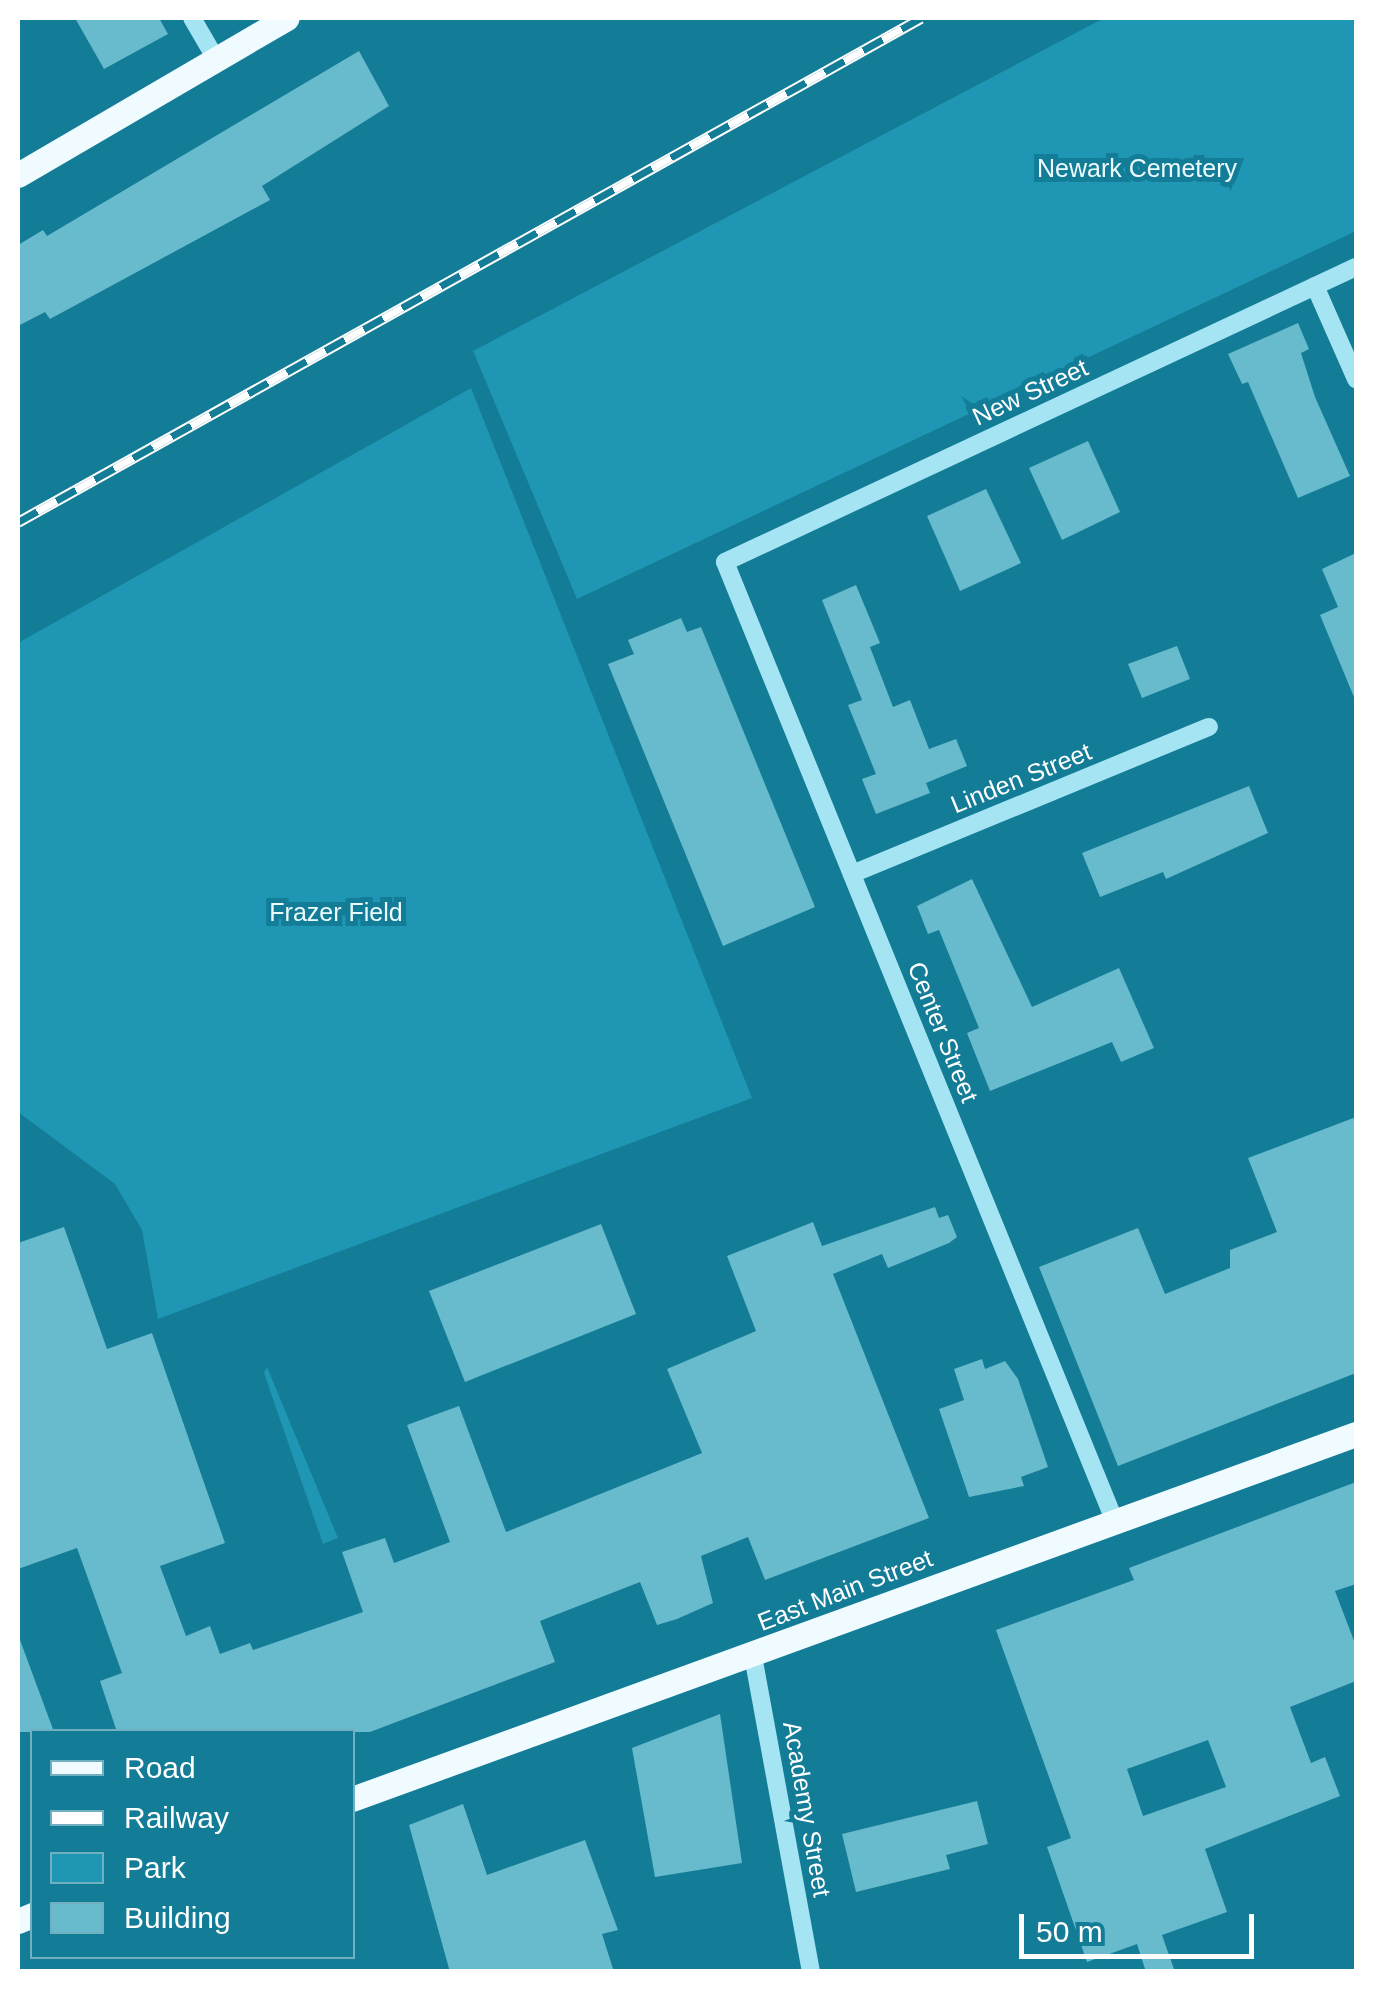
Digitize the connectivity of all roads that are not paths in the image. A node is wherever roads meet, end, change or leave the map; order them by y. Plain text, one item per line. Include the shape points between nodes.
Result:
1 (192, 18) edge
2 (287, 18) edge
3 (216, 59) junction
4 (18, 175) edge
5 (1356, 267) edge
6 (1315, 286) junction
7 (1356, 380) edge
8 (726, 562) joint
9 (1209, 728) dead end
10 (852, 874) junction
11 (1356, 1434) edge
12 (1115, 1522) junction
13 (753, 1656) junction
14 (355, 1798) edge
15 (811, 1972) edge

1 - 3 street
2 - 3 main road
3 - 4 main road
5 - 6 street, New Street
6 - 7 street
6 - 8 street, New Street
8 - 10 street, Center Street
9 - 10 street, Linden Street
10 - 12 street, Center Street
11 - 12 main road, East Main Street
12 - 13 main road, East Main Street
13 - 14 main road, East Main Street
13 - 15 street, Academy Street

